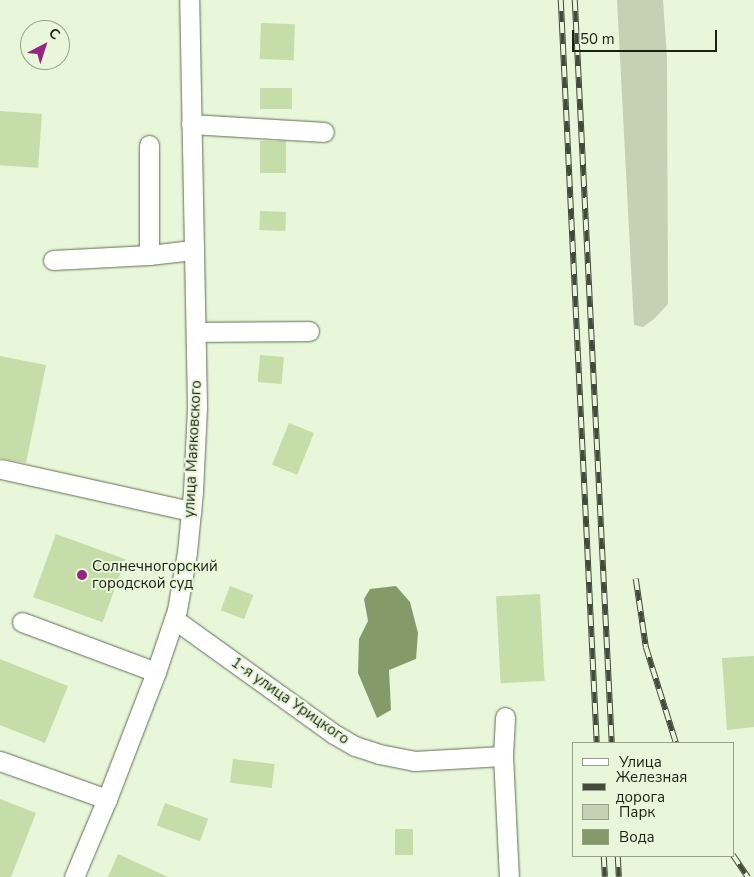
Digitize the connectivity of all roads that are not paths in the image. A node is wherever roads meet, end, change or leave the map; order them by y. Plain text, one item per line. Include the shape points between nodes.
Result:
1 (190, 0) edge
2 (192, 124) junction
3 (324, 132) dead end
4 (149, 145) dead end
5 (193, 250) junction
6 (149, 255) junction
7 (53, 260) dead end
8 (309, 331) dead end
9 (197, 332) junction
10 (1, 470) edge
11 (191, 511) junction
12 (174, 619) junction
13 (22, 622) dead end
14 (156, 672) junction
15 (504, 717) dead end
16 (503, 756) junction
17 (0, 760) edge
18 (108, 799) junction
19 (74, 877) edge
20 (509, 877) edge

1 - 2 street, улица Маяковского
2 - 3 street
2 - 5 street, улица Маяковского
4 - 6 street
5 - 6 street
5 - 9 street, улица Маяковского
6 - 7 street
8 - 9 street
9 - 11 street, улица Маяковского via 197,414
10 - 11 street
11 - 12 street, улица Маяковского
12 - 14 street, улица Маяковского
12 - 16 street, 1-я улица Урицкого via 355,746 414,761
13 - 14 street
14 - 18 street, улица Маяковского
15 - 16 street
16 - 20 street
17 - 18 street
18 - 19 street, улица Маяковского

